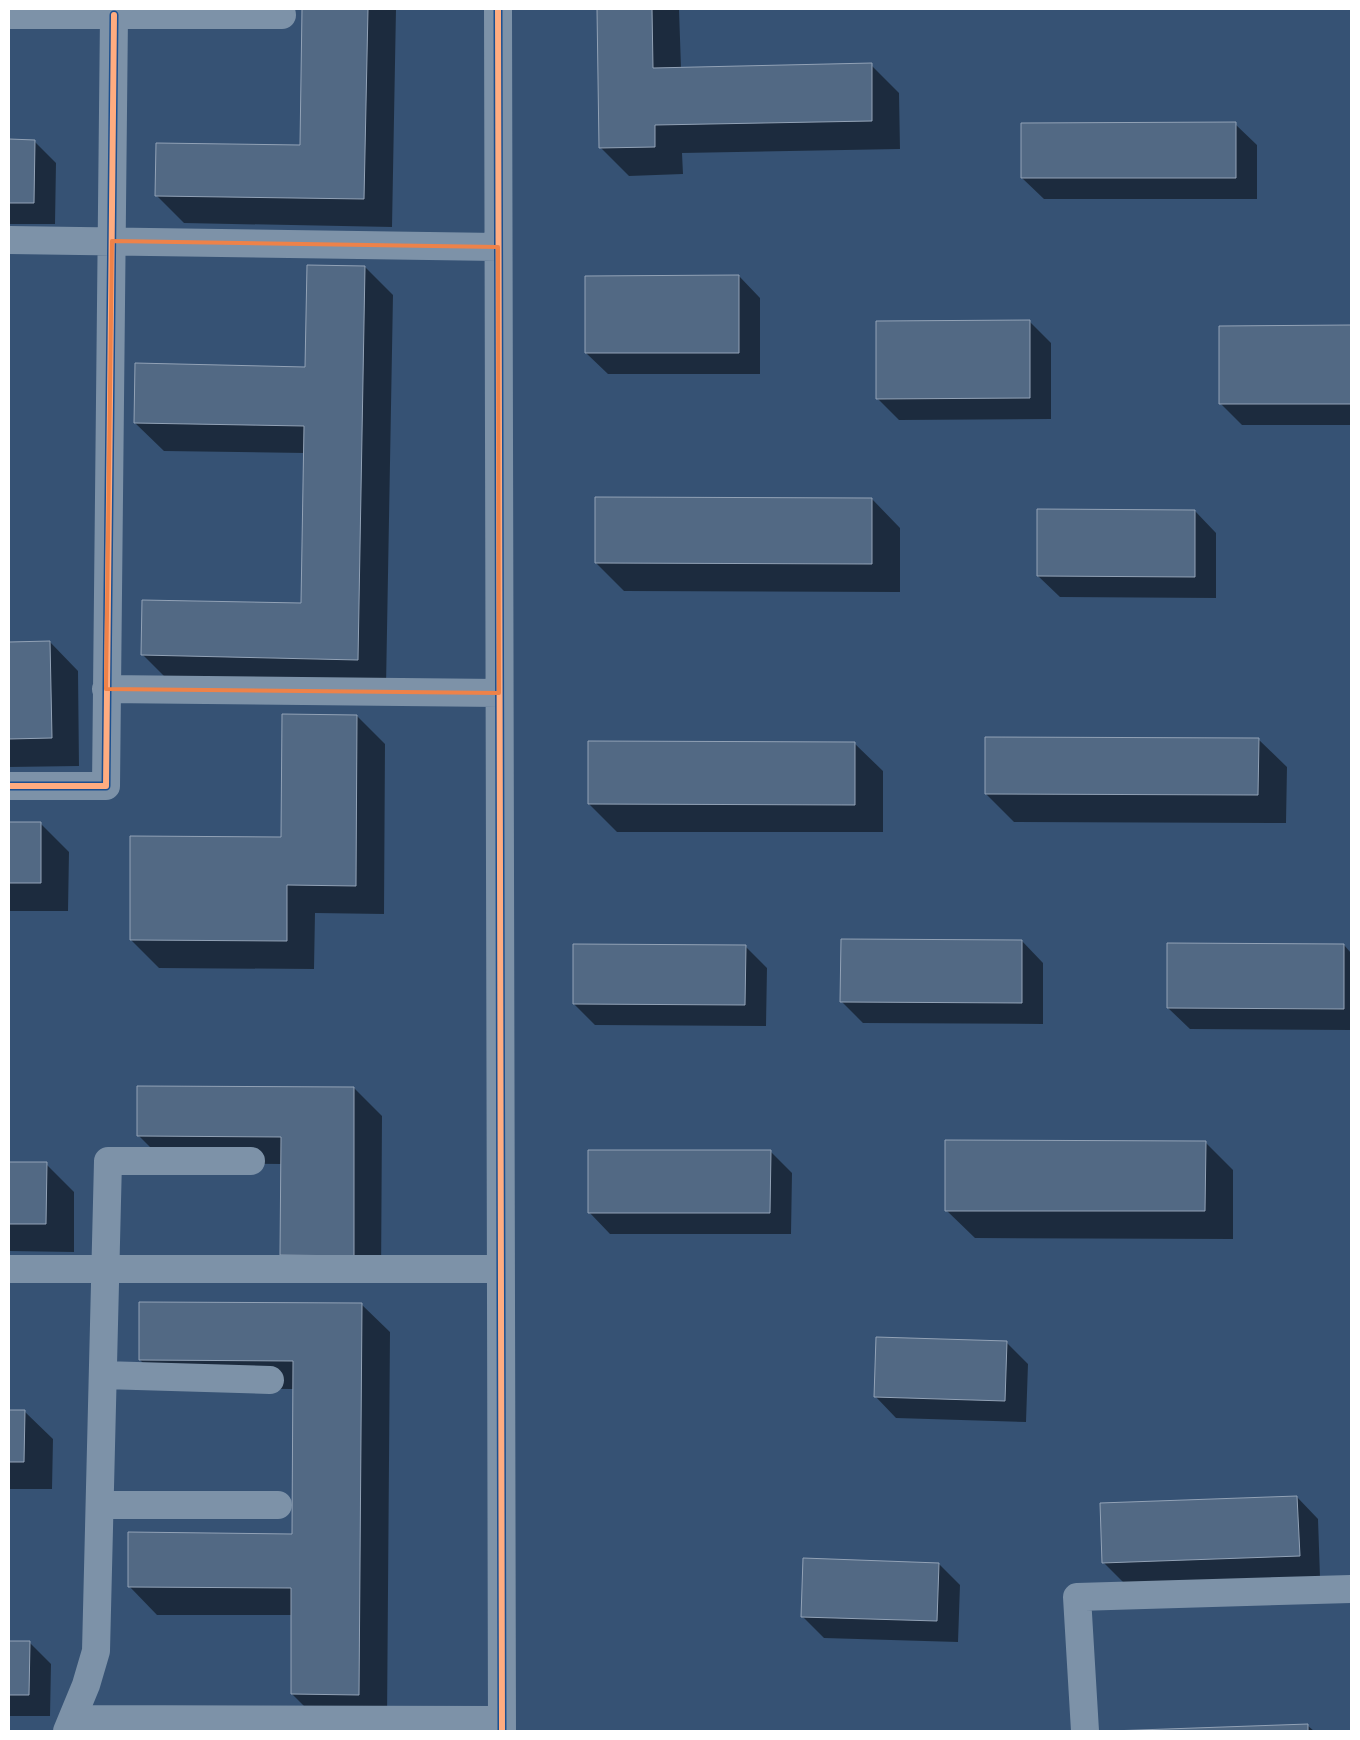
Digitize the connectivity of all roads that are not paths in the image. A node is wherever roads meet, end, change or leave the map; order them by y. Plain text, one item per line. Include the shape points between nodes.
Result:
1 (498, 9) edge
2 (114, 15) junction
3 (282, 15) dead end
4 (9, 16) edge
5 (9, 240) edge
6 (112, 241) junction
7 (498, 247) junction
8 (106, 689) junction
9 (499, 693) junction
10 (9, 786) edge
11 (251, 1161) dead end
12 (9, 1269) edge
13 (106, 1269) junction
14 (500, 1269) junction
15 (103, 1375) junction
16 (270, 1380) dead end
17 (100, 1505) junction
18 (278, 1505) dead end
19 (1351, 1589) edge
20 (70, 1725) edge
21 (502, 1726) edge
22 (1085, 1731) edge

1 - 7 street
2 - 3 street
2 - 4 street
2 - 6 street
5 - 6 street
6 - 7 street
6 - 8 street
7 - 9 street
8 - 9 street
8 - 10 street via 106,786
9 - 14 street
11 - 13 street via 108,1161
12 - 13 street
13 - 14 street
13 - 15 street
14 - 21 street
15 - 16 street
15 - 17 street
17 - 18 street
17 - 20 street via 96,1651
19 - 22 street via 1077,1597
20 - 21 street

